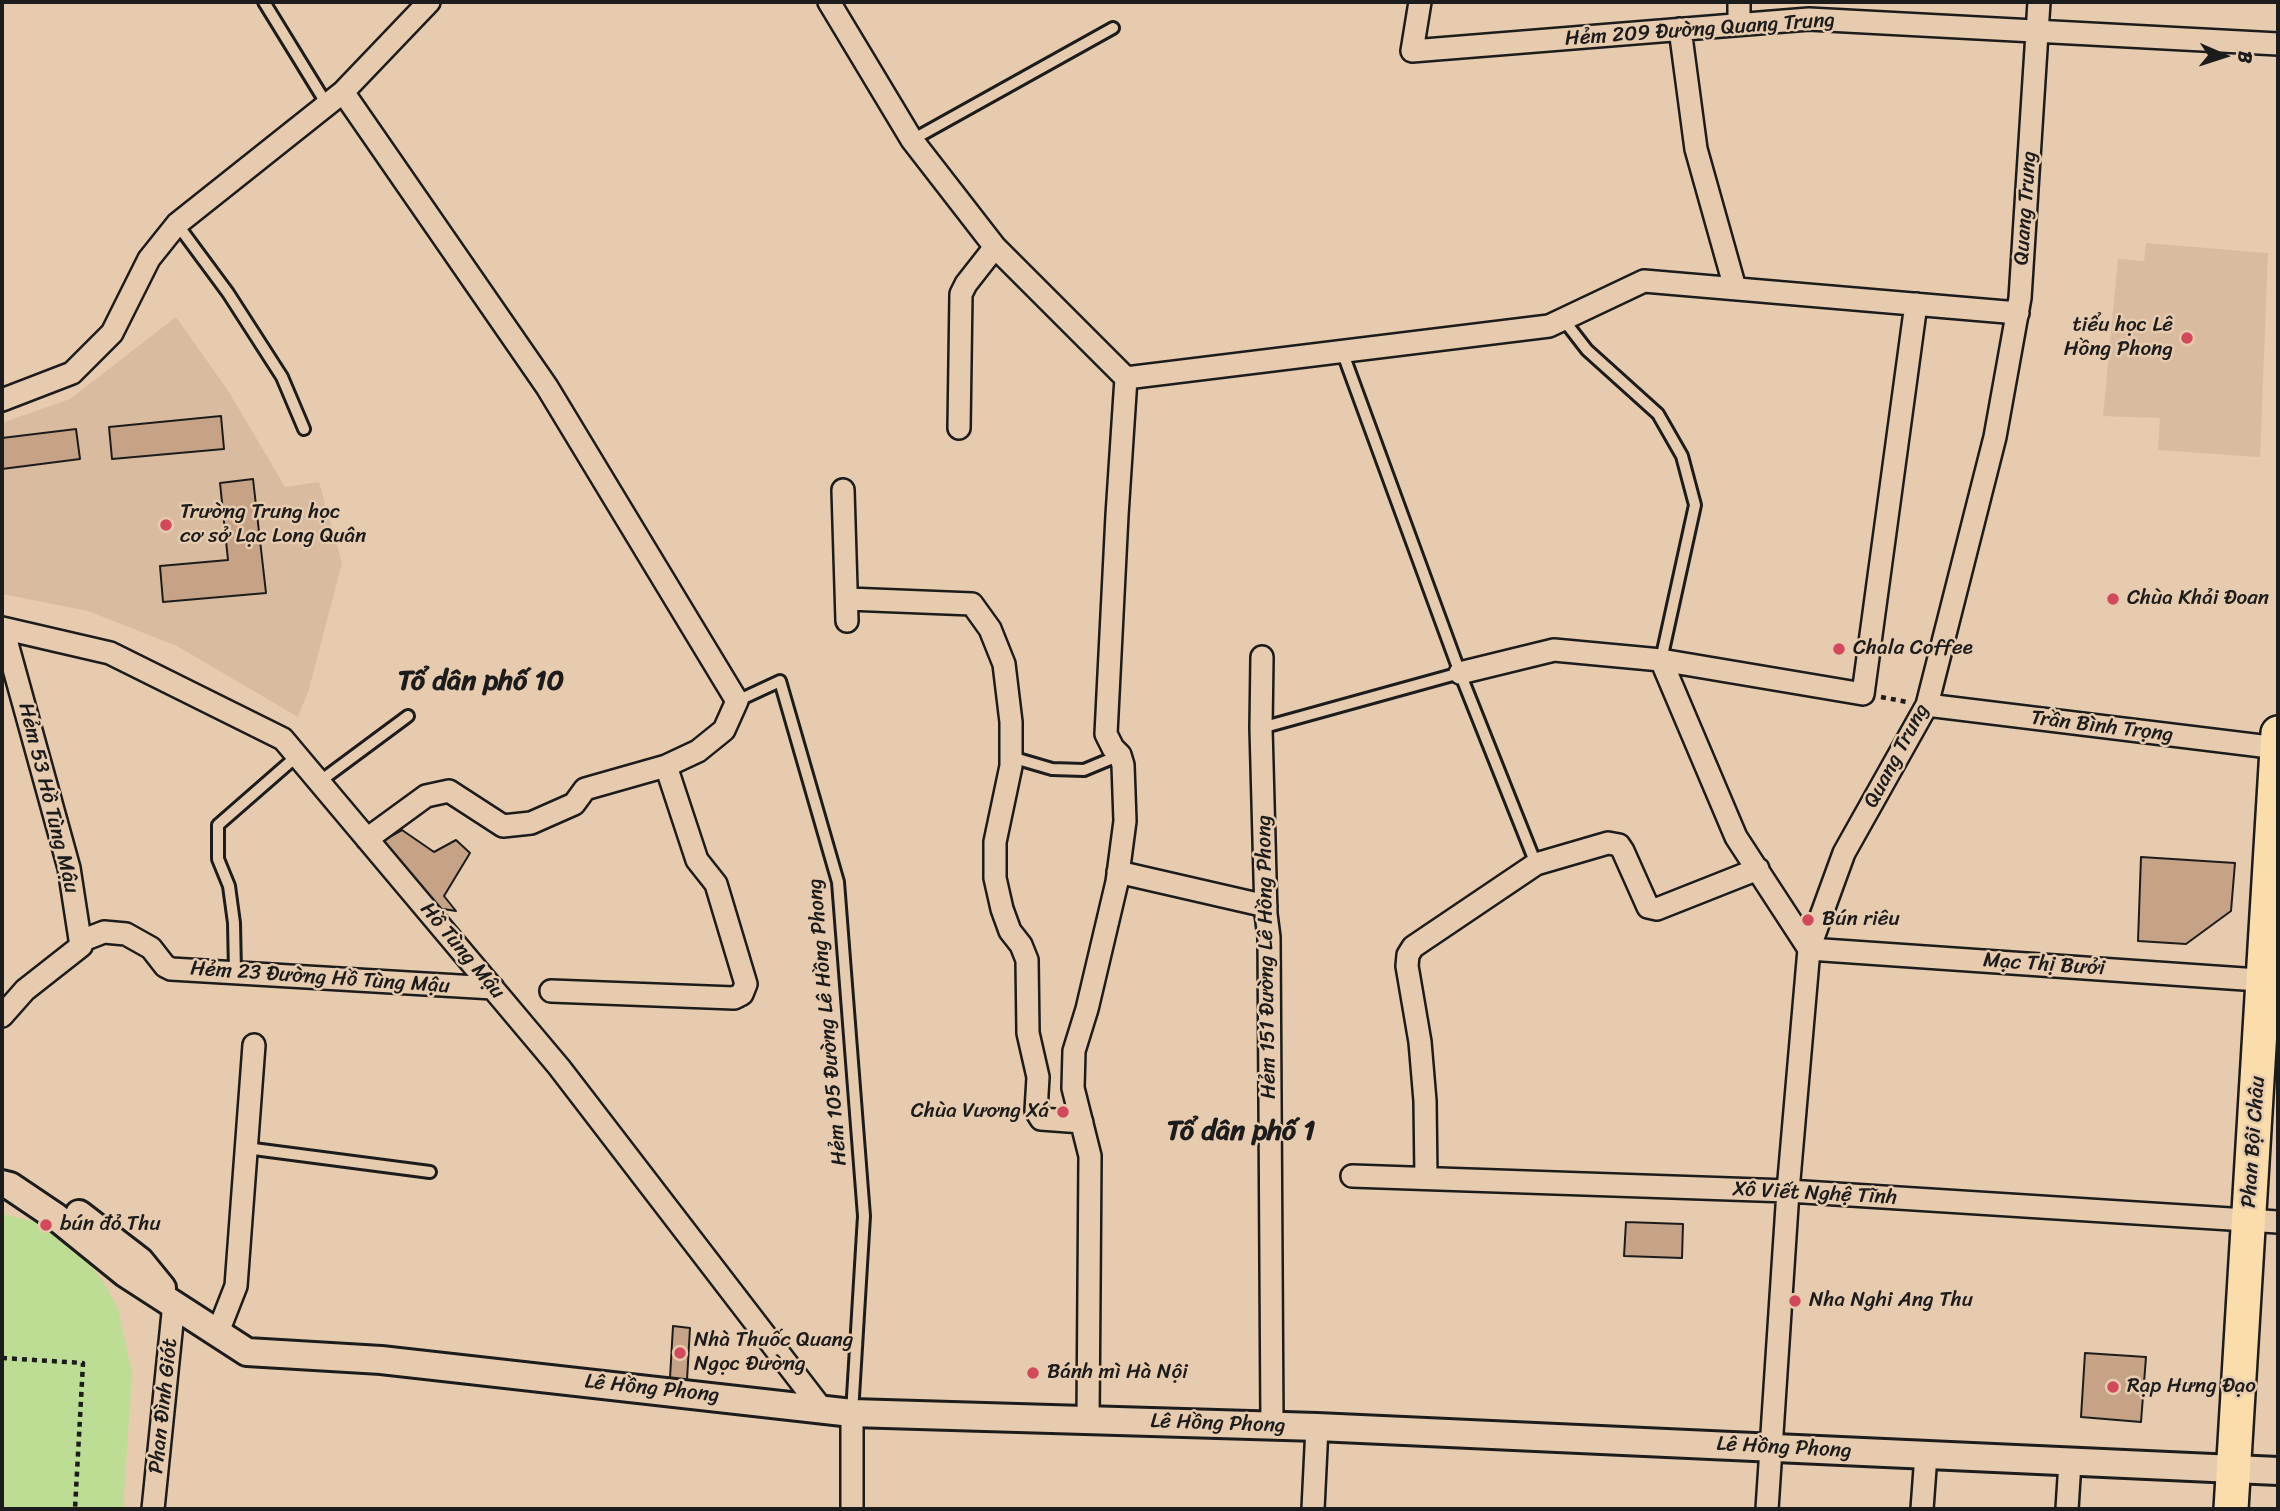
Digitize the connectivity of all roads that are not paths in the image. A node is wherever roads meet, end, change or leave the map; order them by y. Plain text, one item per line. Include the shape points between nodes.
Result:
1 (264, 2) edge
2 (429, 2) edge
3 (829, 2) edge
4 (1420, 2) edge
5 (1739, 2) edge
6 (2039, 2) edge
7 (1739, 24) junction
8 (1113, 28) dead end
9 (1680, 29) junction
10 (2037, 32) junction
11 (2278, 44) edge
12 (335, 97) junction
13 (912, 140) junction
14 (177, 224) junction
15 (995, 247) junction
16 (1735, 288) junction
17 (1916, 304) junction
18 (2018, 313) junction
19 (1563, 319) junction
20 (1342, 351) junction
21 (1126, 378) junction
22 (2, 400) edge
23 (959, 428) dead end
24 (304, 429) dead end
25 (843, 489) dead end
26 (848, 599) junction
27 (847, 621) dead end
28 (3, 628) edge
29 (1262, 657) dead end
30 (1661, 660) junction
31 (1460, 673) junction
32 (737, 701) junction
33 (1927, 705) junction
34 (408, 716) dead end
35 (1261, 728) junction
36 (2278, 743) edge
37 (1120, 755) junction
38 (298, 756) junction
39 (1011, 758) junction
40 (666, 766) junction
41 (319, 782) junction
42 (367, 839) junction
43 (1536, 864) junction
44 (1758, 869) junction
45 (1118, 872) junction
46 (1266, 906) junction
47 (84, 943) junction
48 (1809, 948) junction
49 (235, 972) junction
50 (2271, 981) edge
51 (493, 988) junction
52 (551, 991) dead end
53 (2, 1016) edge
54 (254, 1045) dead end
55 (1082, 1122) junction
56 (246, 1148) junction
57 (2, 1168) edge
58 (430, 1171) dead end
59 (1352, 1176) dead end
60 (1426, 1178) junction
61 (2, 1184) edge
62 (1788, 1191) junction
63 (2263, 1221) edge
64 (174, 1303) junction
65 (218, 1332) junction
66 (821, 1408) junction
67 (852, 1412) junction
68 (1088, 1420) junction
69 (1272, 1426) junction
70 (1317, 1427) junction
71 (1770, 1447) junction
72 (1926, 1455) junction
73 (2070, 1462) junction
74 (2233, 1469) junction
75 (2278, 1471) edge
76 (153, 1509) edge
77 (852, 1509) edge
78 (1313, 1509) edge
79 (1767, 1509) edge
80 (1922, 1509) edge
81 (2067, 1509) edge
82 (2231, 1509) edge

1 - 12 lane
2 - 12 street
3 - 13 street
4 - 9 street, Hẻm 209 Đường Quang Trung via 1412,51
5 - 7 street
6 - 10 street, Quang Trung
7 - 9 street, Hẻm 209 Đường Quang Trung
7 - 10 street, Hẻm 209 Đường Quang Trung via 1809,19
8 - 13 lane
9 - 16 street via 1696,149
10 - 11 street, Hẻm 209 Đường Quang Trung
10 - 18 street, Quang Trung
12 - 14 street
12 - 32 street via 547,387
13 - 15 street
14 - 22 street via 149,259 113,333 72,373
14 - 24 lane via 282,377
15 - 21 street
15 - 23 street via 961,294
16 - 17 street
16 - 19 street via 1644,281
17 - 18 street
17 - 30 street via 1863,694
18 - 33 street, Quang Trung via 1995,437
19 - 20 street via 1549,326
19 - 30 lane via 1587,350 1658,414 1682,456 1695,505
20 - 21 street
20 - 31 lane
21 - 37 street via 1106,734
25 - 26 street
26 - 27 street
26 - 39 street via 972,604 990,629 1004,664
28 - 38 street, Hồ Tùng Mậu via 110,653 283,739
28 - 47 street, Hẻm 53 Hồ Tùng Mậu via 69,868
29 - 35 street, Hẻm 151 Đường Lê Hồng Phong
30 - 31 street via 1554,650
30 - 44 street via 1736,836
31 - 35 lane
31 - 43 lane
32 - 40 street via 723,730 698,751
32 - 67 lane, Hẻm 105 Đường Lê Hồng Phong via 780,681 838,882 864,1216
33 - 36 street, Trần Bình Trọng
33 - 48 street, Quang Trung via 1844,853
34 - 41 lane
35 - 46 street, Hẻm 151 Đường Lê Hồng Phong
36 - 50 main road, Phan Bội Châu
37 - 39 lane via 1084,769 1052,769
37 - 45 street via 1125,821
38 - 41 street, Hồ Tùng Mậu
38 - 49 lane via 218,825 218,859 229,886
39 - 55 street via 995,842 995,878 1010,931 1027,960 1028,1033 1038,1077 1035,1111 1041,1119
40 - 42 street via 585,789 573,804 531,823 503,826 449,791 426,796
40 - 52 street via 697,860 716,884 746,984 742,994 734,998
41 - 42 street, Hồ Tùng Mậu
42 - 51 street, Hồ Tùng Mậu
43 - 44 street via 1608,843 1619,845 1648,907 1657,909
43 - 60 street via 1413,947 1408,955 1424,1089
44 - 48 street
45 - 46 street
45 - 55 street via 1074,1051 1073,1088
46 - 69 street, Hẻm 151 Đường Lê Hồng Phong
47 - 49 street, Hẻm 23 Đường Hồ Tùng Mậu via 104,932 126,934 151,948 172,969
47 - 53 street via 25,990
48 - 50 street, Mạc Thị Bưởi
48 - 62 street, Quang Trung
49 - 51 street, Hẻm 23 Đường Hồ Tùng Mậu
50 - 63 main road, Phan Bội Châu
51 - 66 street, Hồ Tùng Mậu via 568,1077
54 - 56 street
55 - 68 street via 1090,1156
56 - 58 lane
56 - 65 street via 236,1286
57 - 64 street, Lê Hồng Phong via 62,1200 140,1261
59 - 60 street, Xô Viết Nghệ Tĩnh
60 - 62 street, Xô Viết Nghệ Tĩnh
61 - 64 street, Lê Hồng Phong via 56,1217 125,1273
62 - 63 street, Xô Viết Nghệ Tĩnh
62 - 71 street, Quang Trung
63 - 74 main road, Phan Bội Châu
64 - 65 street, Lê Hồng Phong
64 - 76 street, Phan Đình Giót
65 - 66 street, Lê Hồng Phong via 247,1352 381,1360
66 - 67 street, Lê Hồng Phong
67 - 68 street, Lê Hồng Phong
67 - 77 street
68 - 69 street, Lê Hồng Phong
69 - 70 street, Lê Hồng Phong
70 - 71 street, Lê Hồng Phong
70 - 78 street
71 - 72 street, Lê Hồng Phong
71 - 79 street, Quang Trung
72 - 73 street, Lê Hồng Phong
72 - 80 street
73 - 74 street, Lê Hồng Phong
73 - 81 street
74 - 75 street, Lê Hồng Phong
74 - 82 main road, Phan Bội Châu

